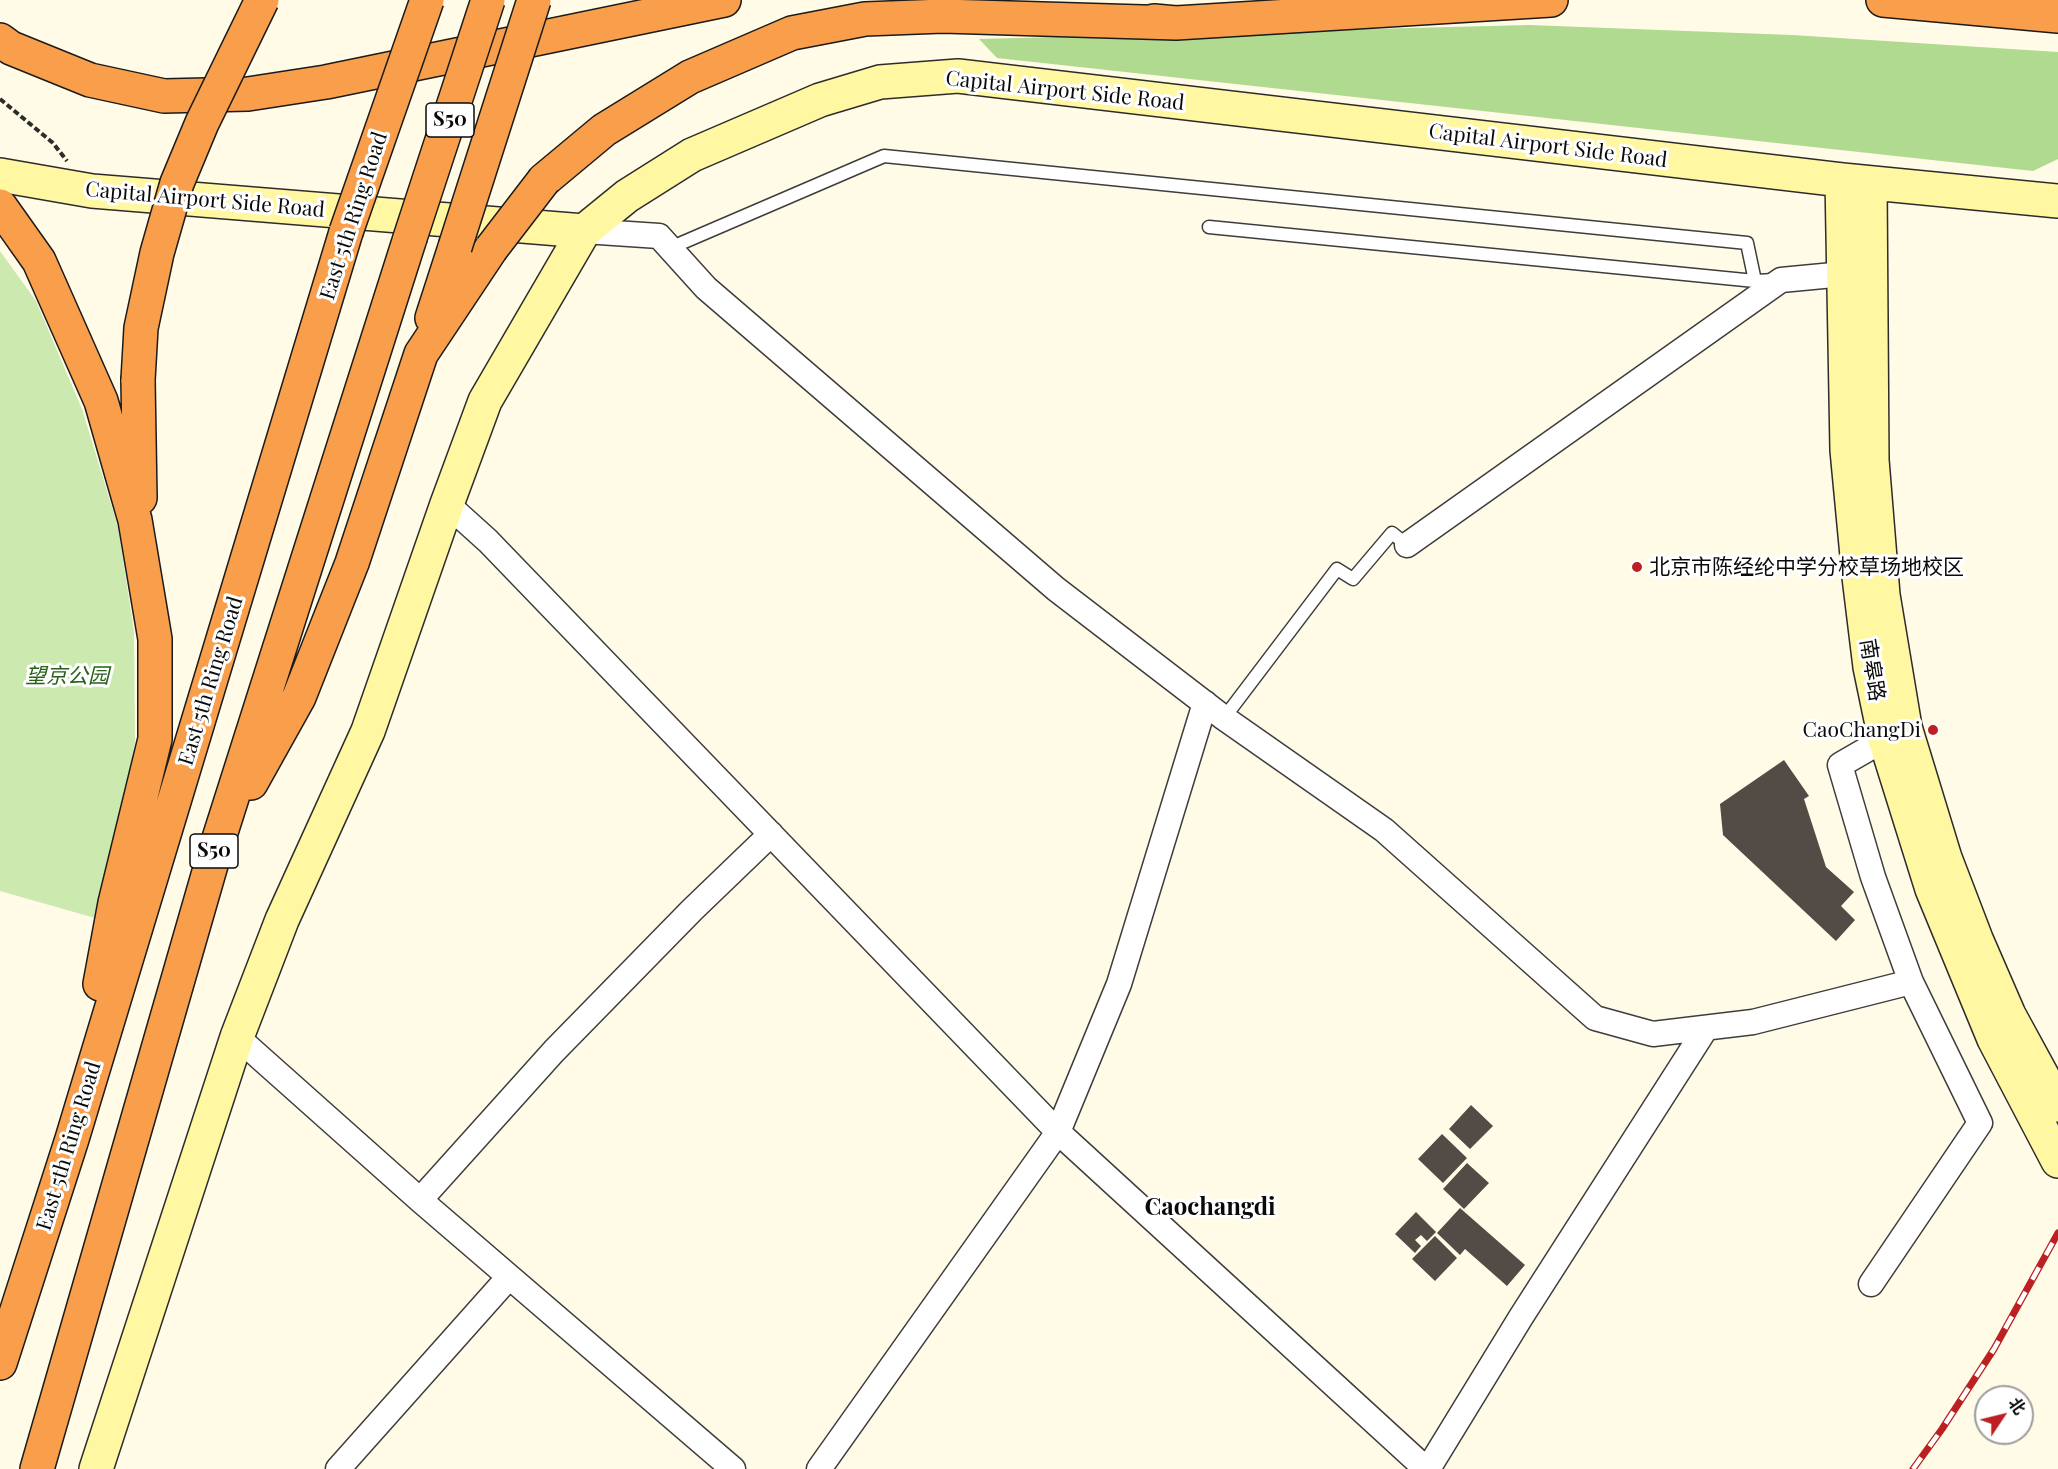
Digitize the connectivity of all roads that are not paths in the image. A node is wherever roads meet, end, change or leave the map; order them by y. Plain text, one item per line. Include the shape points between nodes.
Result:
1 (262, 0) edge
2 (427, 0) edge
3 (488, 0) edge
4 (534, 0) edge
5 (724, 0) edge
6 (986, 0) edge
7 (1551, 0) edge
8 (1883, 0) edge
9 (2058, 16) edge
10 (1176, 23) junction
11 (0, 40) edge
12 (0, 174) edge
13 (1856, 182) junction
14 (2058, 201) edge
15 (0, 206) edge
16 (1209, 227) dead end
17 (584, 231) junction
18 (670, 248) junction
19 (1844, 274) junction
20 (1781, 280) junction
21 (1755, 281) junction
22 (421, 354) junction
23 (447, 504) junction
24 (1407, 545) joint
25 (141, 556) junction
26 (1205, 703) junction
27 (1902, 709) junction
28 (1224, 718) junction
29 (1885, 739) junction
30 (771, 834) junction
31 (214, 851) junction
32 (1911, 982) junction
33 (1706, 1028) junction
34 (237, 1037) junction
35 (2058, 1105) edge
36 (1058, 1132) junction
37 (72, 1139) junction
38 (2058, 1161) edge
39 (420, 1200) junction
40 (509, 1277) junction
41 (1871, 1284) dead end
42 (0, 1363) edge
43 (36, 1469) edge
44 (96, 1469) edge
45 (338, 1469) edge
46 (733, 1469) edge
47 (819, 1469) edge
48 (1427, 1469) edge

1 - 25 highway, bridge via 177,183 157,253 141,328 138,380
2 - 37 highway, East 5th Ring Road / S50, bridge via 346,232
3 - 31 highway, S50, bridge
4 - 22 highway, bridge
5 - 11 highway via 326,82 248,94 164,96 90,80
6 - 10 highway
7 - 10 highway
8 - 9 highway
10 - 22 highway, bridge via 943,16 865,19 792,33 690,78 604,130 544,180 491,249
12 - 17 street, Capital Airport Side Road via 92,191
13 - 14 street, Capital Airport Side Road
13 - 17 street, Capital Airport Side Road via 958,76 880,82 820,100 692,155 627,196
13 - 19 street, 南皋路
13 - 27 street, 南皋路 via 1883,595
15 - 25 highway via 39,261 101,401 135,520
16 - 21 lane
17 - 18 street via 659,236
17 - 23 street via 485,401
18 - 21 lane via 884,156 1747,243
18 - 26 street via 714,296 1056,589
19 - 20 street
19 - 29 street, 南皋路 via 1847,450 1870,667
20 - 21 lane
20 - 24 street
22 - 31 highway via 352,563 299,697
23 - 30 street via 488,541
23 - 34 street via 368,731 282,920
24 - 28 lane via 1392,533 1353,579 1337,569
25 - 37 highway via 155,639 155,739 115,903
26 - 28 street
26 - 36 street via 1119,984
27 - 29 street
27 - 35 street, 南皋路 via 1945,858 1976,939 2009,1016
28 - 33 street via 1384,830 1595,1018 1653,1034
29 - 32 street via 1840,765
29 - 38 street, 南皋路 via 1936,900 1994,1039
30 - 36 street
30 - 39 street via 554,1052
31 - 43 highway, S50
32 - 33 street via 1753,1022
32 - 41 street via 1980,1123
33 - 48 street
34 - 39 street
34 - 44 street
36 - 47 street
36 - 48 street
37 - 42 highway, East 5th Ring Road / S50
39 - 40 street
40 - 45 street
40 - 46 street

